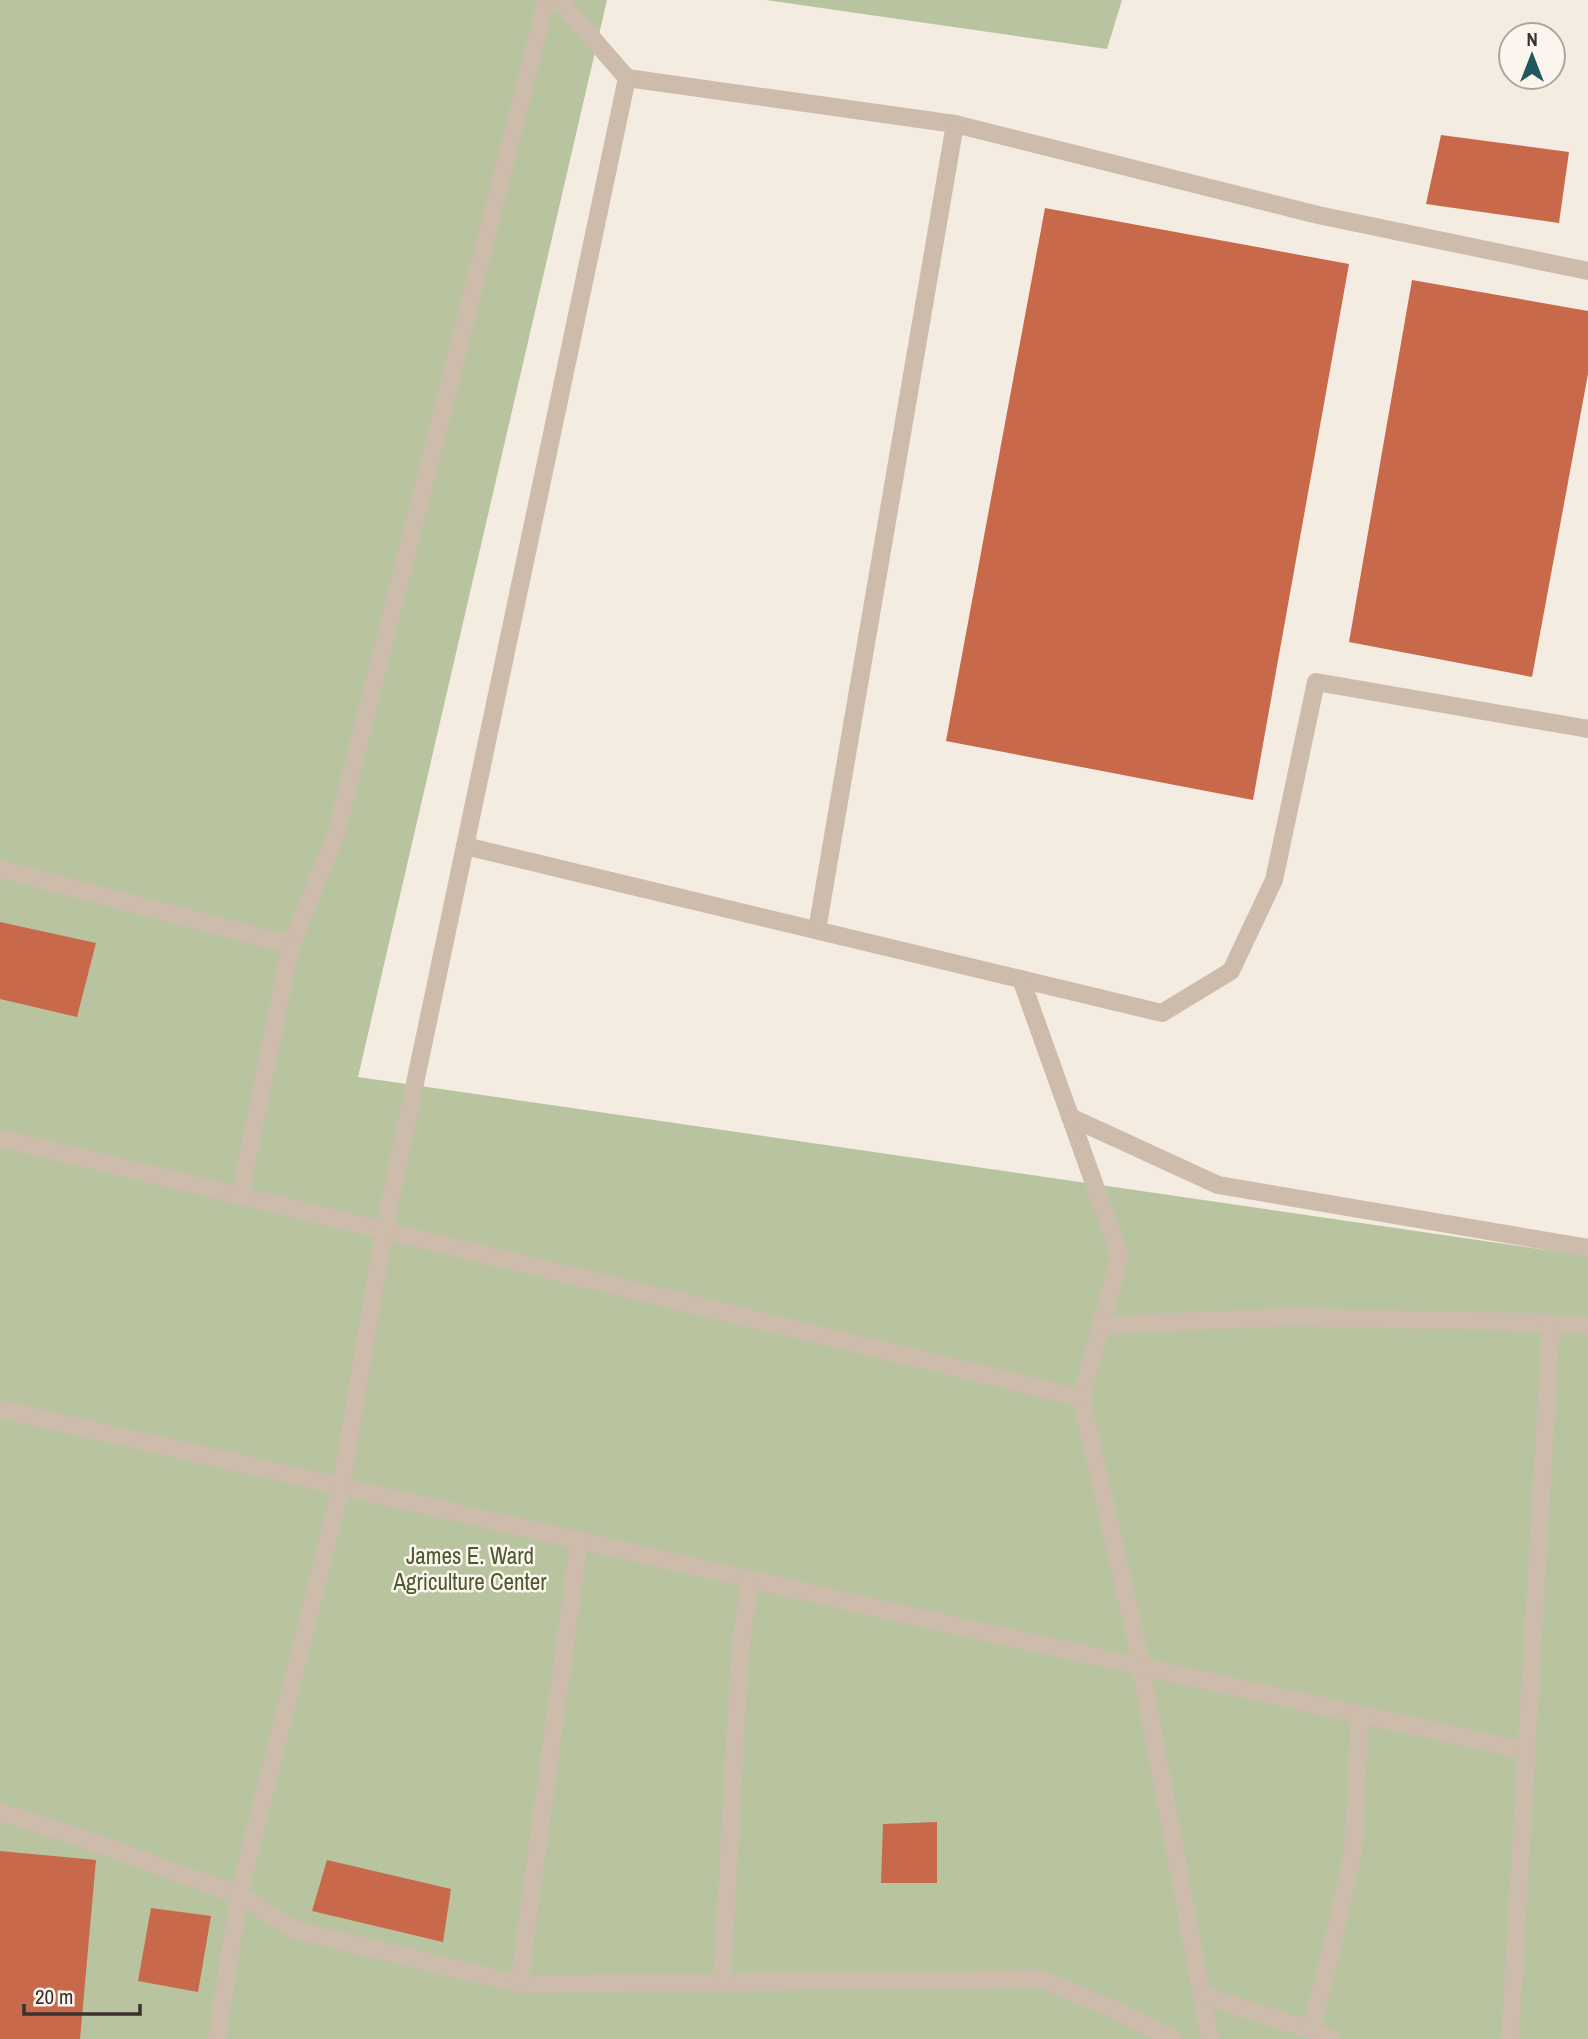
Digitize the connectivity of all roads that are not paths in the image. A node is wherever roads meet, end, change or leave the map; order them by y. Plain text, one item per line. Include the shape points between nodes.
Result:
1 (547, 0) edge
2 (559, 0) edge
3 (626, 78) junction
4 (955, 124) junction
5 (1588, 271) edge
6 (1588, 729) edge
7 (465, 846) junction
8 (0, 869) edge
9 (817, 930) junction
10 (291, 945) junction
11 (1021, 979) junction
12 (1070, 1117) junction
13 (0, 1138) edge
14 (240, 1195) junction
15 (384, 1230) junction
16 (1588, 1248) edge
17 (1552, 1324) junction
18 (1101, 1325) junction
19 (1588, 1326) edge
20 (1081, 1398) junction
21 (0, 1409) edge
22 (341, 1487) junction
23 (579, 1541) junction
24 (750, 1580) junction
25 (1141, 1667) junction
26 (1360, 1716) junction
27 (1527, 1751) junction
28 (0, 1812) edge
29 (239, 1895) junction
30 (722, 1982) junction
31 (519, 1984) junction
32 (1202, 1995) junction
33 (1311, 2030) junction
34 (217, 2039) edge
35 (1173, 2039) edge
36 (1210, 2039) edge
37 (1331, 2039) edge
38 (1510, 2039) edge

1 - 10 lane via 336,834
2 - 3 lane
3 - 4 lane
3 - 7 lane
4 - 5 lane via 1318,215
4 - 9 lane
6 - 11 lane via 1316,682 1274,880 1231,971 1162,1013
7 - 9 lane
7 - 15 lane
8 - 10 lane
9 - 11 lane
10 - 14 lane
11 - 12 lane
12 - 16 lane via 1218,1185
12 - 18 lane via 1120,1256
13 - 14 lane
14 - 15 lane
15 - 20 lane
15 - 22 lane
17 - 18 lane via 1289,1317
17 - 19 lane
17 - 27 lane
18 - 20 lane
20 - 25 lane
21 - 22 lane
22 - 23 lane
22 - 29 lane
23 - 24 lane
23 - 31 lane
24 - 25 lane
24 - 30 lane via 740,1650
25 - 26 lane
25 - 32 lane
26 - 27 lane
26 - 33 lane via 1353,1853
27 - 38 lane
28 - 29 lane
29 - 31 lane via 295,1930
29 - 34 lane
30 - 31 lane
30 - 35 lane via 1041,1979
32 - 33 lane
32 - 36 lane
33 - 37 lane

